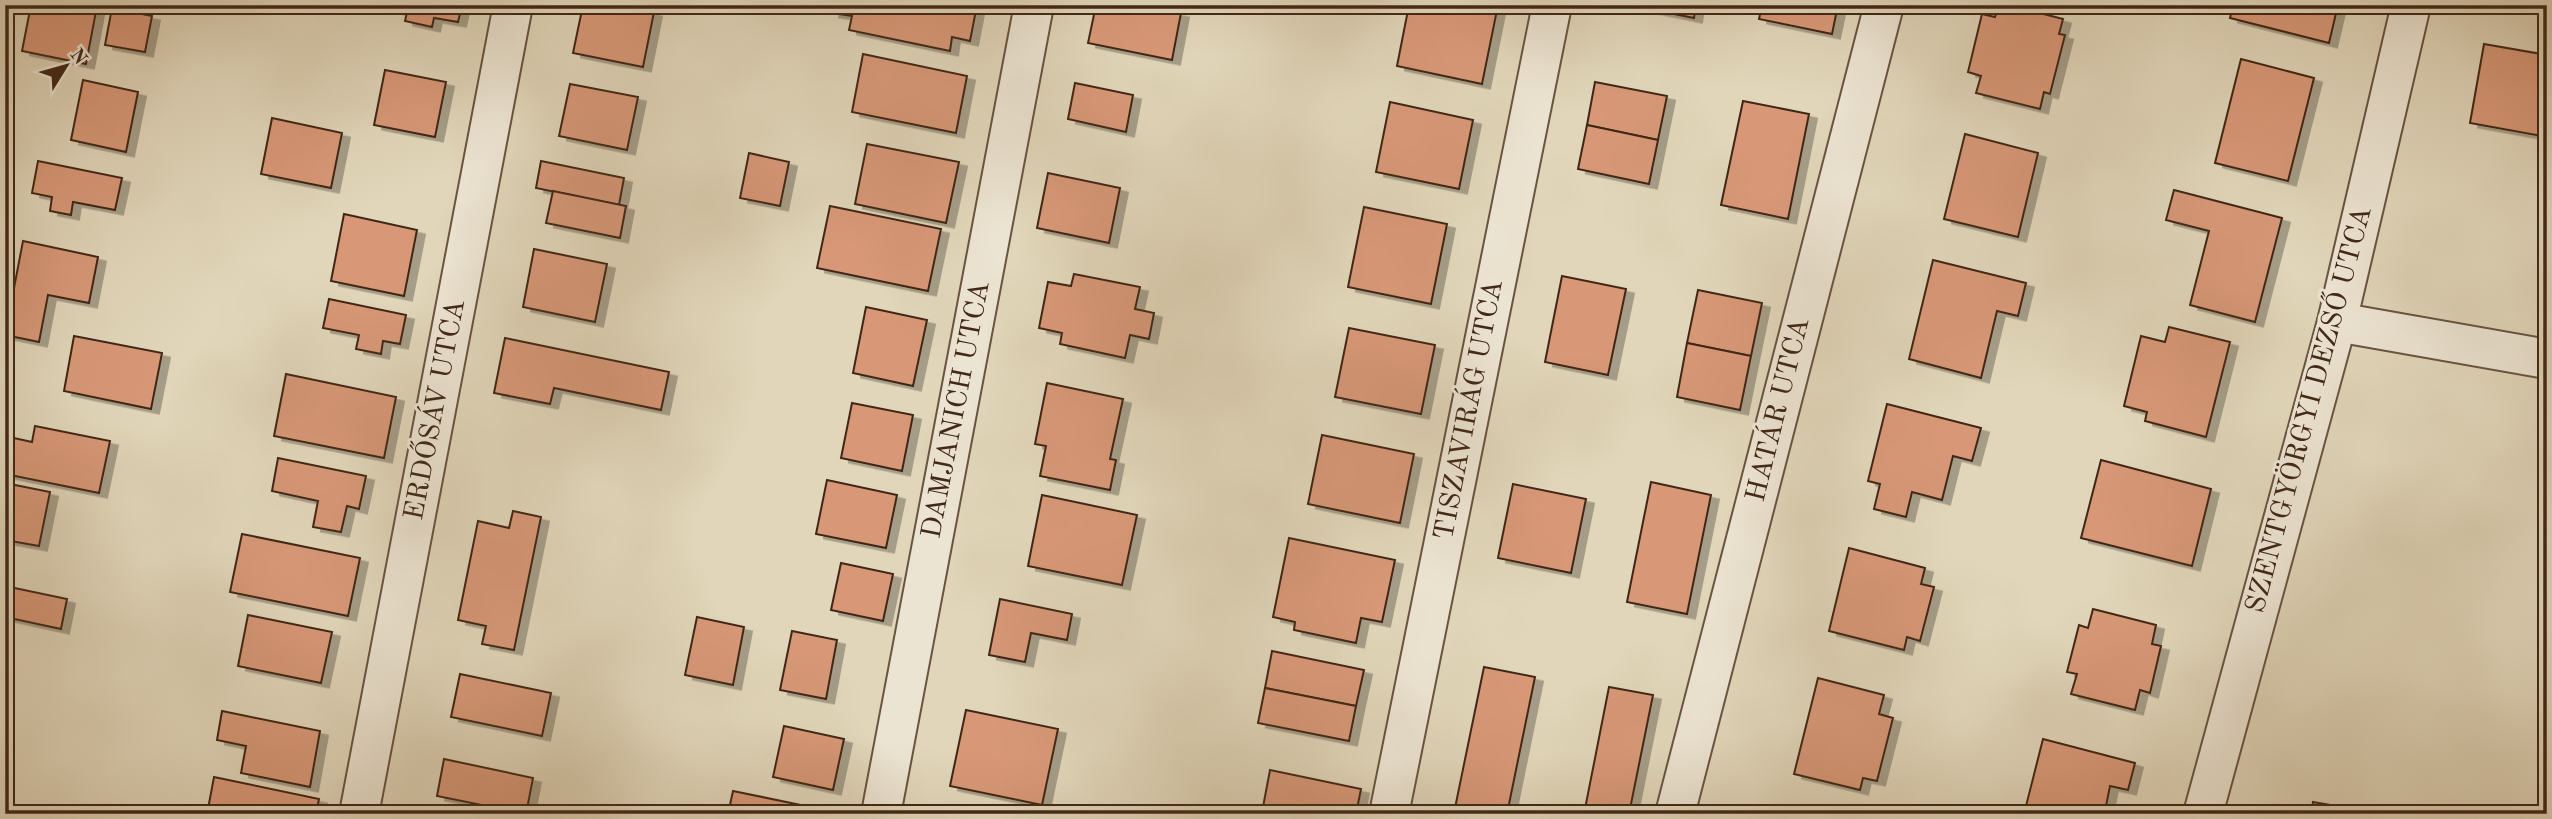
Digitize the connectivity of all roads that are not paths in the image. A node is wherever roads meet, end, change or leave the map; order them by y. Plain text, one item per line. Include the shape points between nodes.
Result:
1 (513, 5) edge
2 (1034, 5) edge
3 (1552, 5) edge
4 (1884, 5) edge
5 (2411, 5) edge
6 (2337, 322) junction
7 (2547, 359) edge
8 (359, 814) edge
9 (881, 814) edge
10 (1389, 814) edge
11 (1675, 814) edge
12 (2203, 814) edge

1 - 8 street, ERDŐSÁV UTCA
2 - 9 street, DAMJANICH UTCA
3 - 10 street, TISZAVIRÁG UTCA
4 - 11 street, HATÁR UTCA
5 - 6 street, SZENTGYÖRGYI DEZSŐ UTCA
6 - 7 street
6 - 12 street, SZENTGYÖRGYI DEZSŐ UTCA

